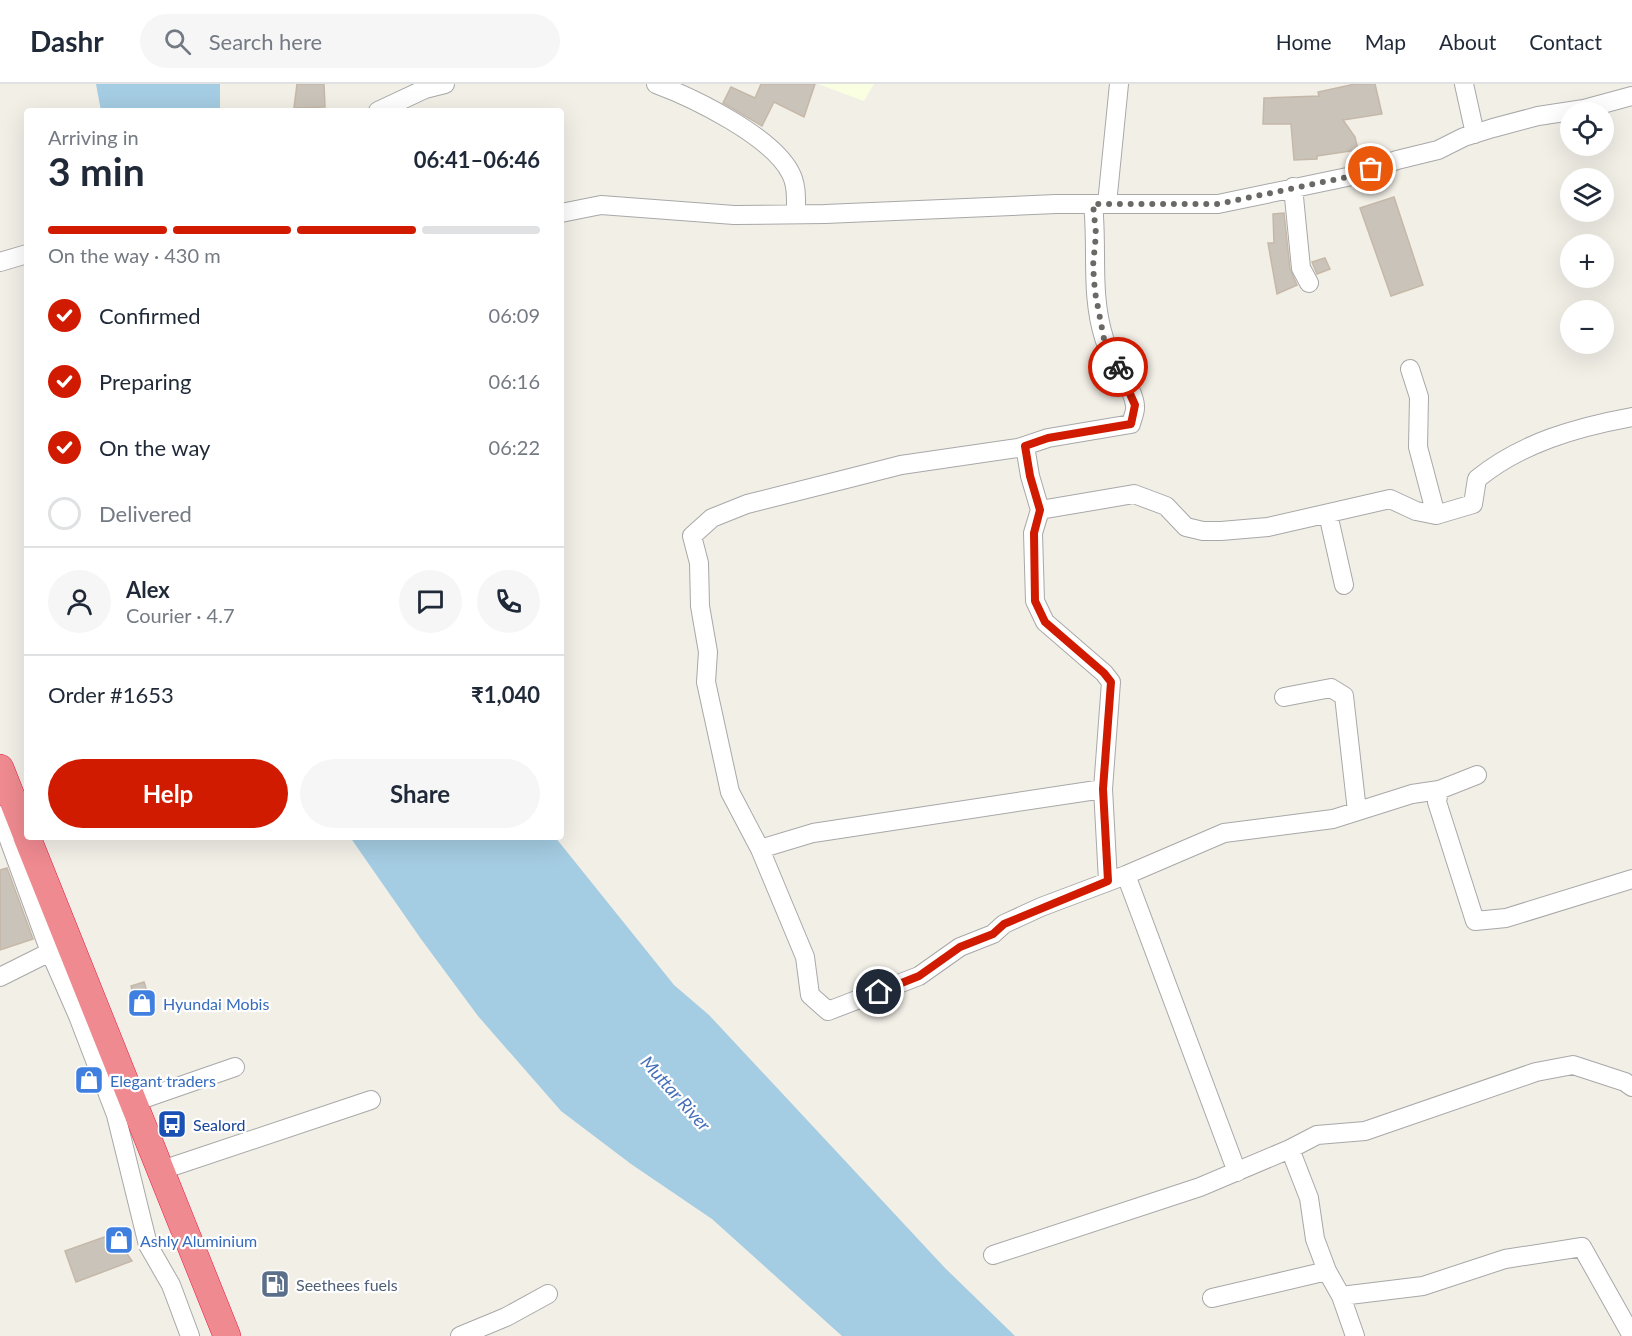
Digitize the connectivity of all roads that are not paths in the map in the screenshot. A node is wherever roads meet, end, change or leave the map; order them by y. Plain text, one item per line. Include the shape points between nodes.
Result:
1 (446, 84) edge
2 (656, 84) edge
3 (1119, 84) edge
4 (1464, 84) edge
5 (1632, 96) edge
6 (384, 108) edge
7 (1475, 134) junction
8 (1293, 188) junction
9 (1100, 204) junction
10 (564, 212) edge
11 (796, 213) junction
12 (24, 255) edge
13 (0, 262) edge
14 (1309, 283) dead end
15 (1410, 369) dead end
16 (1632, 417) edge
17 (1025, 446) junction
18 (1040, 510) junction
19 (1328, 514) junction
20 (1436, 515) junction
21 (1344, 585) dead end
22 (1284, 697) dead end
23 (0, 768) edge
24 (1477, 775) dead end
25 (1103, 789) junction
26 (1439, 789) junction
27 (1357, 811) junction
28 (0, 815) edge
29 (24, 828) edge
30 (29, 840) edge
31 (760, 849) junction
32 (1126, 875) junction
33 (1632, 879) edge
34 (1108, 881) junction
35 (50, 952) junction
36 (0, 977) edge
37 (236, 1067) dead end
38 (1632, 1087) edge
39 (371, 1100) dead end
40 (134, 1102) junction
41 (1290, 1149) junction
42 (162, 1170) junction
43 (1236, 1172) junction
44 (993, 1255) dead end
45 (1327, 1271) junction
46 (548, 1294) dead end
47 (1341, 1296) junction
48 (1212, 1298) dead end
49 (190, 1336) edge
50 (226, 1336) edge
51 (460, 1336) edge
52 (1355, 1336) edge
53 (1632, 1336) edge

1 - 6 street
2 - 11 street via 737,124 781,159 794,180
3 - 9 street
4 - 7 street
5 - 7 street
7 - 8 street via 1352,176
8 - 9 street via 1218,204
8 - 14 street via 1301,268
9 - 11 street
9 - 17 street via 1093,266 1095,292 1104,339 1135,405 1131,424 1048,438
10 - 11 street via 601,205 734,215
12 - 13 street
15 - 20 street via 1419,397 1418,447
16 - 20 street via 1564,432 1497,462 1477,479 1473,504
17 - 18 street
17 - 31 street via 901,465 747,504 712,518 692,536 699,563 700,606 708,652 706,681 730,792
18 - 19 street via 1134,494 1166,506 1186,527 1203,531 1268,527
18 - 25 street via 1034,533 1035,601 1045,622 1111,682
19 - 20 street via 1390,499
19 - 21 street
22 - 27 street via 1331,688 1344,696
23 - 29 highway
24 - 26 street
25 - 31 street via 813,833
25 - 34 street
26 - 27 street
26 - 33 street via 1437,802 1475,921 1506,918
27 - 32 street via 1333,819 1224,833
28 - 35 street
30 - 40 highway
31 - 34 street via 805,957 810,995 828,1011 919,976 960,947 993,934 1004,924
32 - 34 street
32 - 43 street
35 - 36 street
35 - 49 street via 116,1115 148,1245 171,1285
37 - 40 street
38 - 41 street via 1573,1065 1536,1072 1365,1131 1317,1136
39 - 42 street
40 - 42 highway
41 - 43 street
41 - 45 street via 1309,1198 1315,1239
42 - 50 highway
43 - 44 street
45 - 47 street
45 - 48 street
46 - 51 street
47 - 52 street
47 - 53 street via 1423,1286 1505,1259 1582,1247

